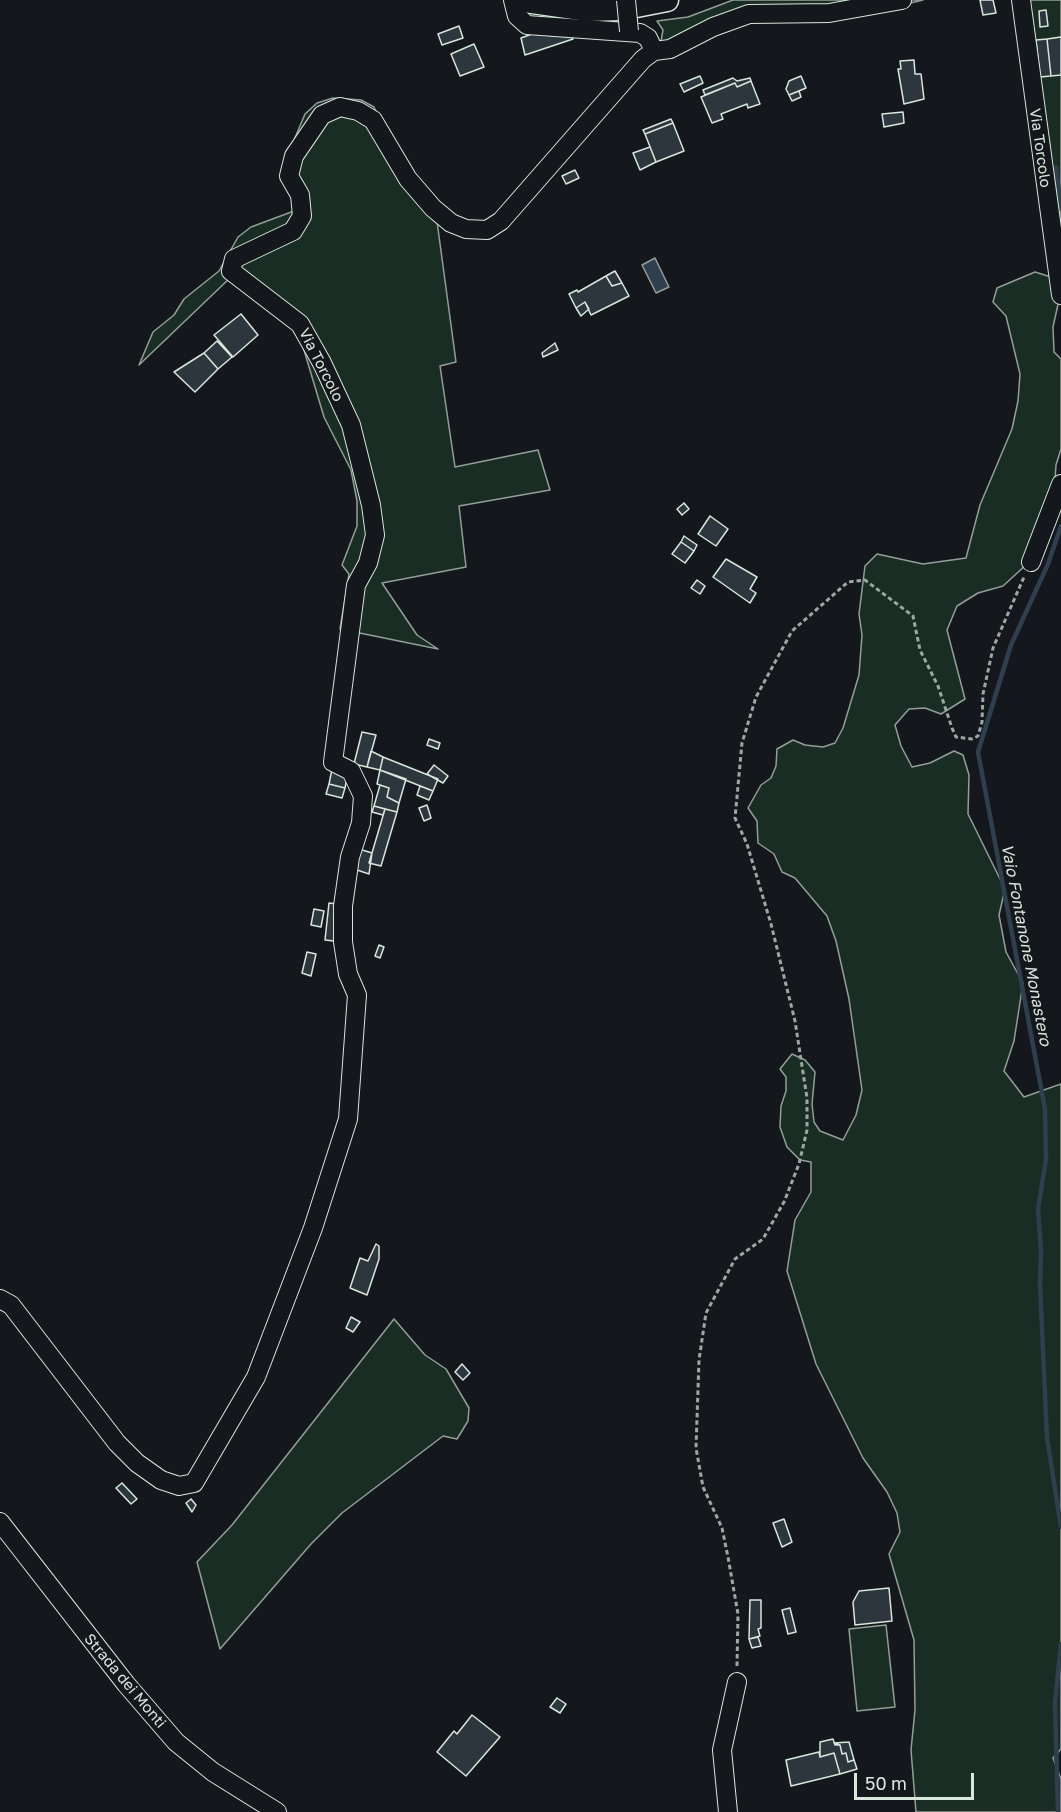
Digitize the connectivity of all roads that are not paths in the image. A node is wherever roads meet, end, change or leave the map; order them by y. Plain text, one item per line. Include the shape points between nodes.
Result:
1 (513, 0) edge
2 (518, 0) edge
3 (626, 0) edge
4 (667, 0) edge
5 (902, 0) edge
6 (1021, 0) edge
7 (629, 31) junction
8 (654, 51) junction
9 (1061, 295) edge
10 (1061, 484) edge
11 (1030, 562) road end
12 (0, 1299) edge
13 (0, 1522) edge
14 (737, 1682) road end
15 (277, 1812) edge
16 (728, 1812) edge

1 - 7 street via 517,16 527,25
2 - 4 main road via 588,10 621,9
3 - 7 street, bridge
5 - 8 street, Via Torcolo via 830,13 749,14 670,49
6 - 9 street, Via Torcolo
7 - 8 street via 648,38
8 - 12 street, Via Torcolo via 501,221 487,230 459,226 433,208 408,179 373,120 340,107 322,115 294,156 289,176 300,195 302,216 293,231 234,259 231,271 300,324 306,334 351,425 371,505 375,536 356,585 333,762 351,771 363,796 343,906 348,974 357,995 348,1119 313,1228 256,1377 195,1483 179,1486 161,1480 137,1463 117,1443 11,1305
10 - 11 street
13 - 15 street, Strada dei Monti via 176,1742 213,1772
14 - 16 street via 722,1750

